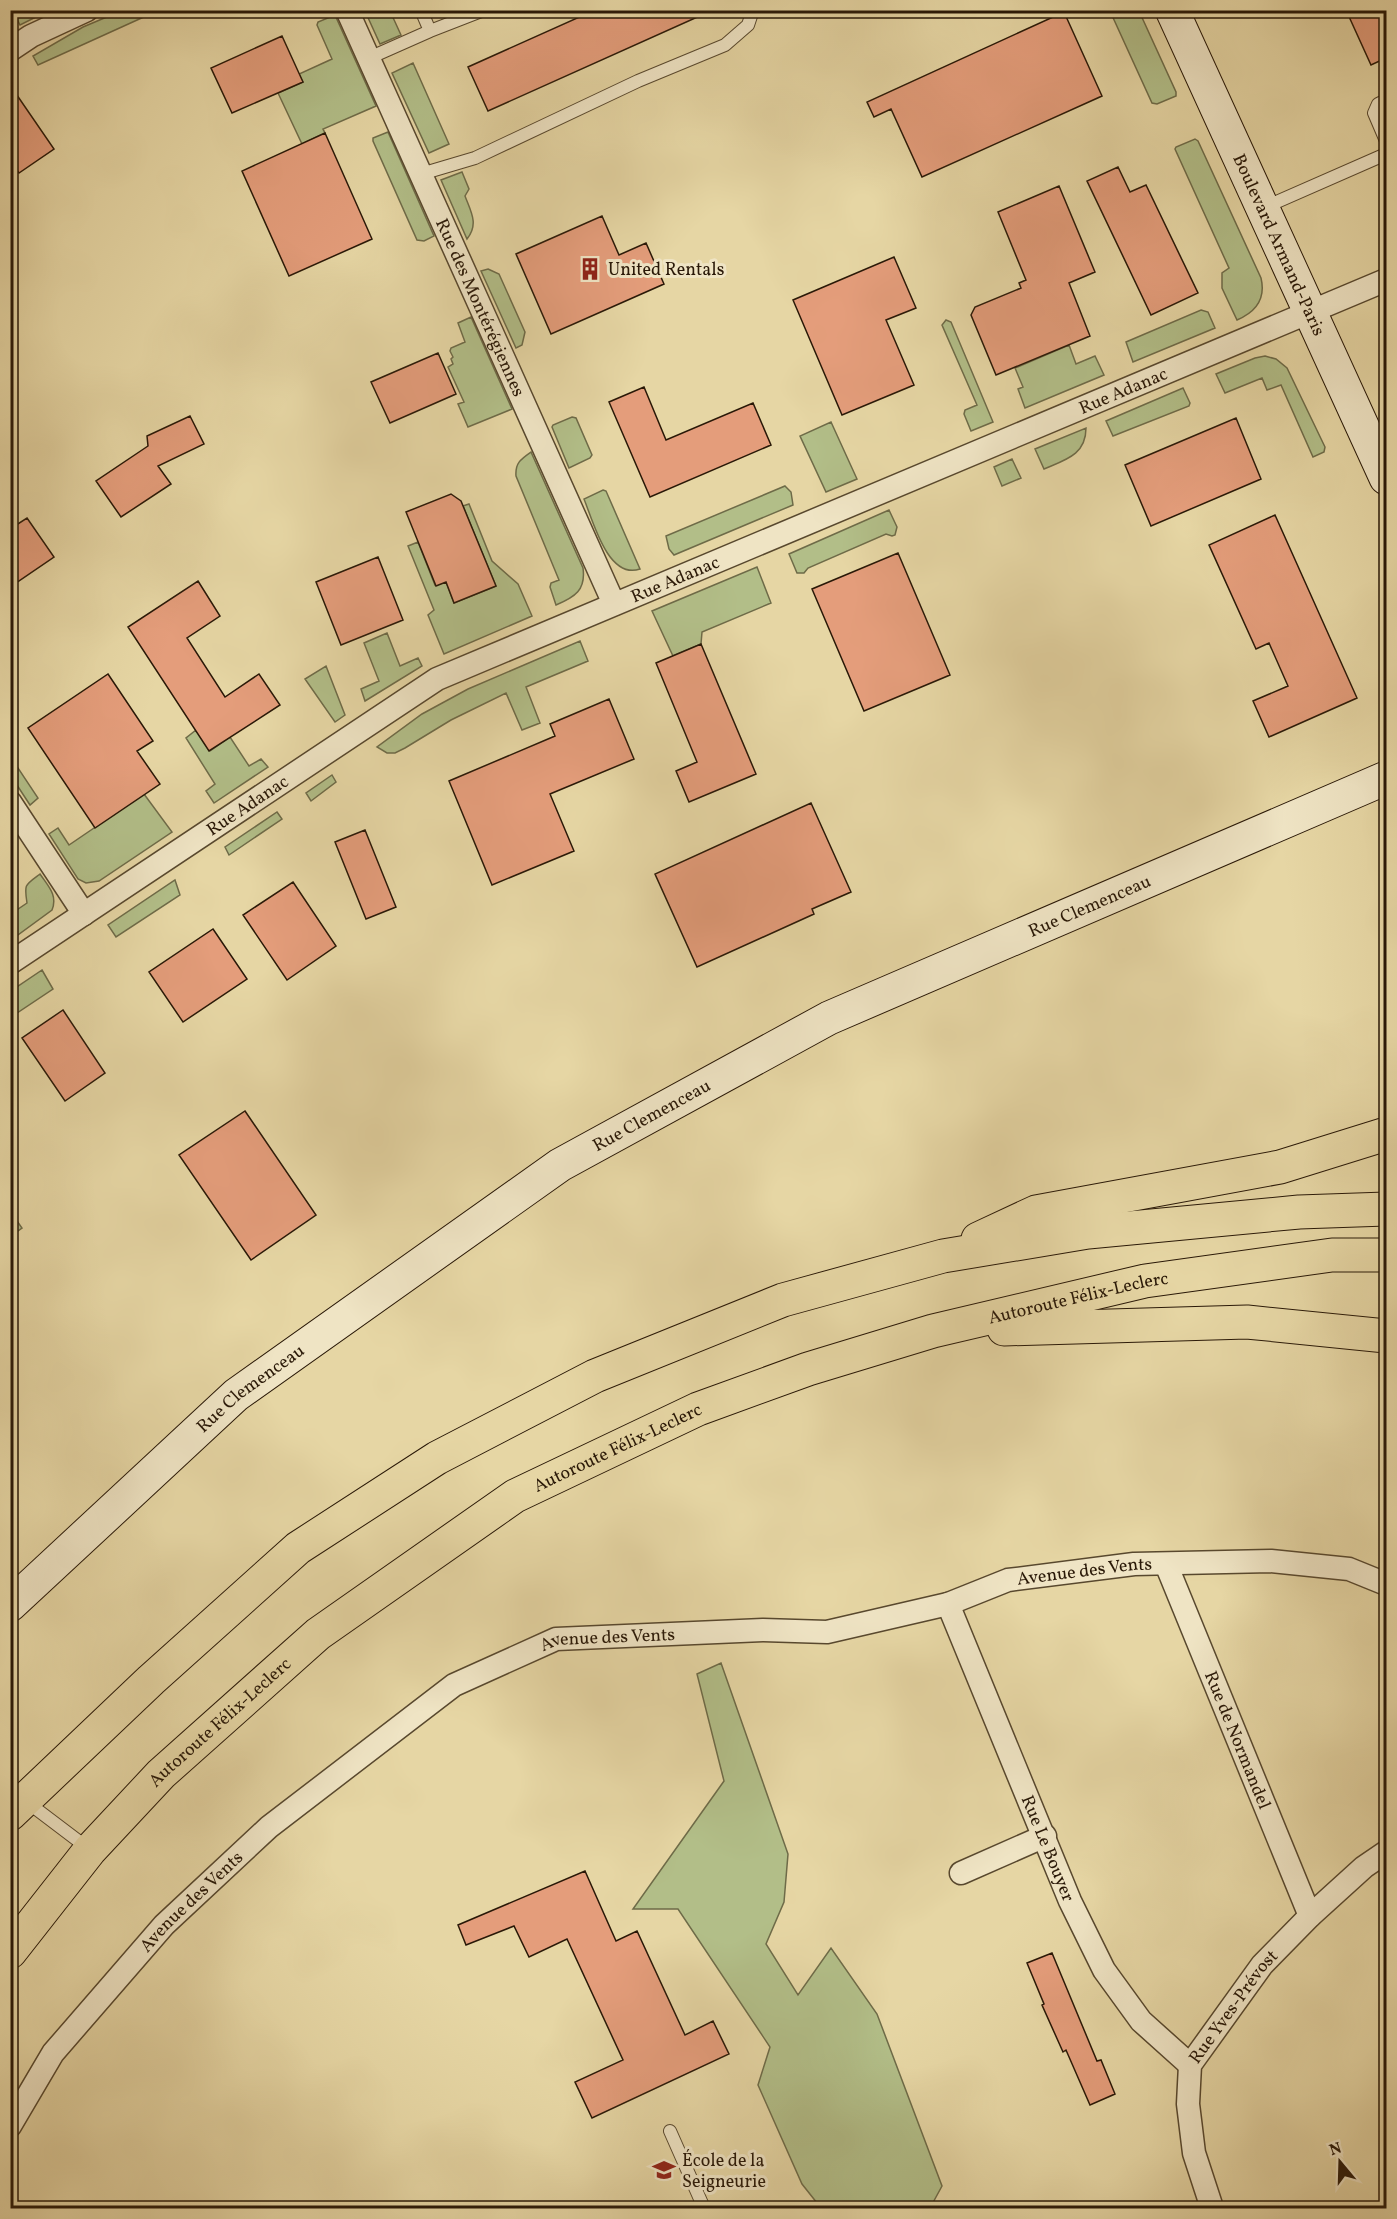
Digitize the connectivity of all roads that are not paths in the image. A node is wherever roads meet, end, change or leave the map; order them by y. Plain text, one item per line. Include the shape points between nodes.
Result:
1 (87, 10) edge
2 (347, 10) edge
3 (421, 10) edge
4 (484, 10) edge
5 (753, 10) edge
6 (1172, 10) edge
7 (430, 31) junction
8 (10, 50) edge
9 (369, 58) junction
10 (1386, 100) edge
11 (1386, 141) edge
12 (1386, 154) edge
13 (421, 174) junction
14 (1262, 208) junction
15 (1386, 280) edge
16 (1309, 313) junction
17 (1386, 478) edge
18 (614, 604) junction
19 (1386, 778) edge
20 (10, 802) edge
21 (84, 914) junction
22 (10, 963) edge
23 (1386, 1134) edge
24 (1386, 1209) edge
25 (1386, 1255) edge
26 (943, 1256) junction
27 (933, 1330) junction
28 (1386, 1336) edge
29 (1166, 1564) junction
30 (1386, 1584) edge
31 (948, 1604) junction
32 (10, 1605) edge
33 (18, 1807) edge
34 (1045, 1836) junction
35 (90, 1850) junction
36 (1386, 1852) edge
37 (961, 1873) dead end
38 (1310, 1916) junction
39 (10, 1952) edge
40 (1190, 2065) junction
41 (10, 2126) edge
42 (670, 2131) dead end
43 (704, 2208) edge
44 (1212, 2208) edge

1 - 8 street
2 - 9 street, Rue des Montérégiennes
3 - 7 lane
4 - 7 lane
5 - 13 lane via 748,25 725,45 638,81 475,158
6 - 14 street, Boulevard Armand-Paris
7 - 9 lane
9 - 13 street, Rue des Montérégiennes
10 - 11 lane via 1378,104 1374,113
12 - 14 lane
13 - 18 street, Rue des Montérégiennes
14 - 16 street, Boulevard Armand-Paris
15 - 16 street, Rue Adanac
16 - 17 street, Boulevard Armand-Paris
16 - 18 street, Rue Adanac
18 - 21 street, Rue Adanac via 437,679
19 - 32 street, Rue Clemenceau via 830,1018 560,1165 236,1395
20 - 21 street
21 - 22 street, Rue Adanac
23 - 26 highway via 1280,1167 1036,1212
24 - 26 highway via 1299,1212 1088,1232
25 - 27 highway, Autoroute Félix-Leclerc via 1332,1256 1145,1281
26 - 33 highway via 762,1308 595,1376 437,1458 298,1548 150,1680
27 - 28 highway via 1247,1322
27 - 35 highway, Autoroute Félix-Leclerc via 698,1409 515,1496 318,1634 161,1774
29 - 30 street, Avenue des Vents via 1271,1561 1349,1569
29 - 31 street, Avenue des Vents via 1134,1564 1008,1580
29 - 38 street, Rue de Normandel
31 - 34 street, Rue Le Bouyer
31 - 41 street, Avenue des Vents via 827,1632 763,1630 556,1639 454,1685 268,1827 164,1925 53,2053
33 - 35 lane
34 - 37 street
34 - 40 street, Rue Le Bouyer via 1104,1970 1141,2021
35 - 39 highway, Autoroute Félix-Leclerc
36 - 38 street, Rue Yves-Prévost
38 - 40 street, Rue Yves-Prévost via 1262,1965
40 - 44 street, Rue Yves-Prévost via 1188,2104 1194,2153
42 - 43 lane

